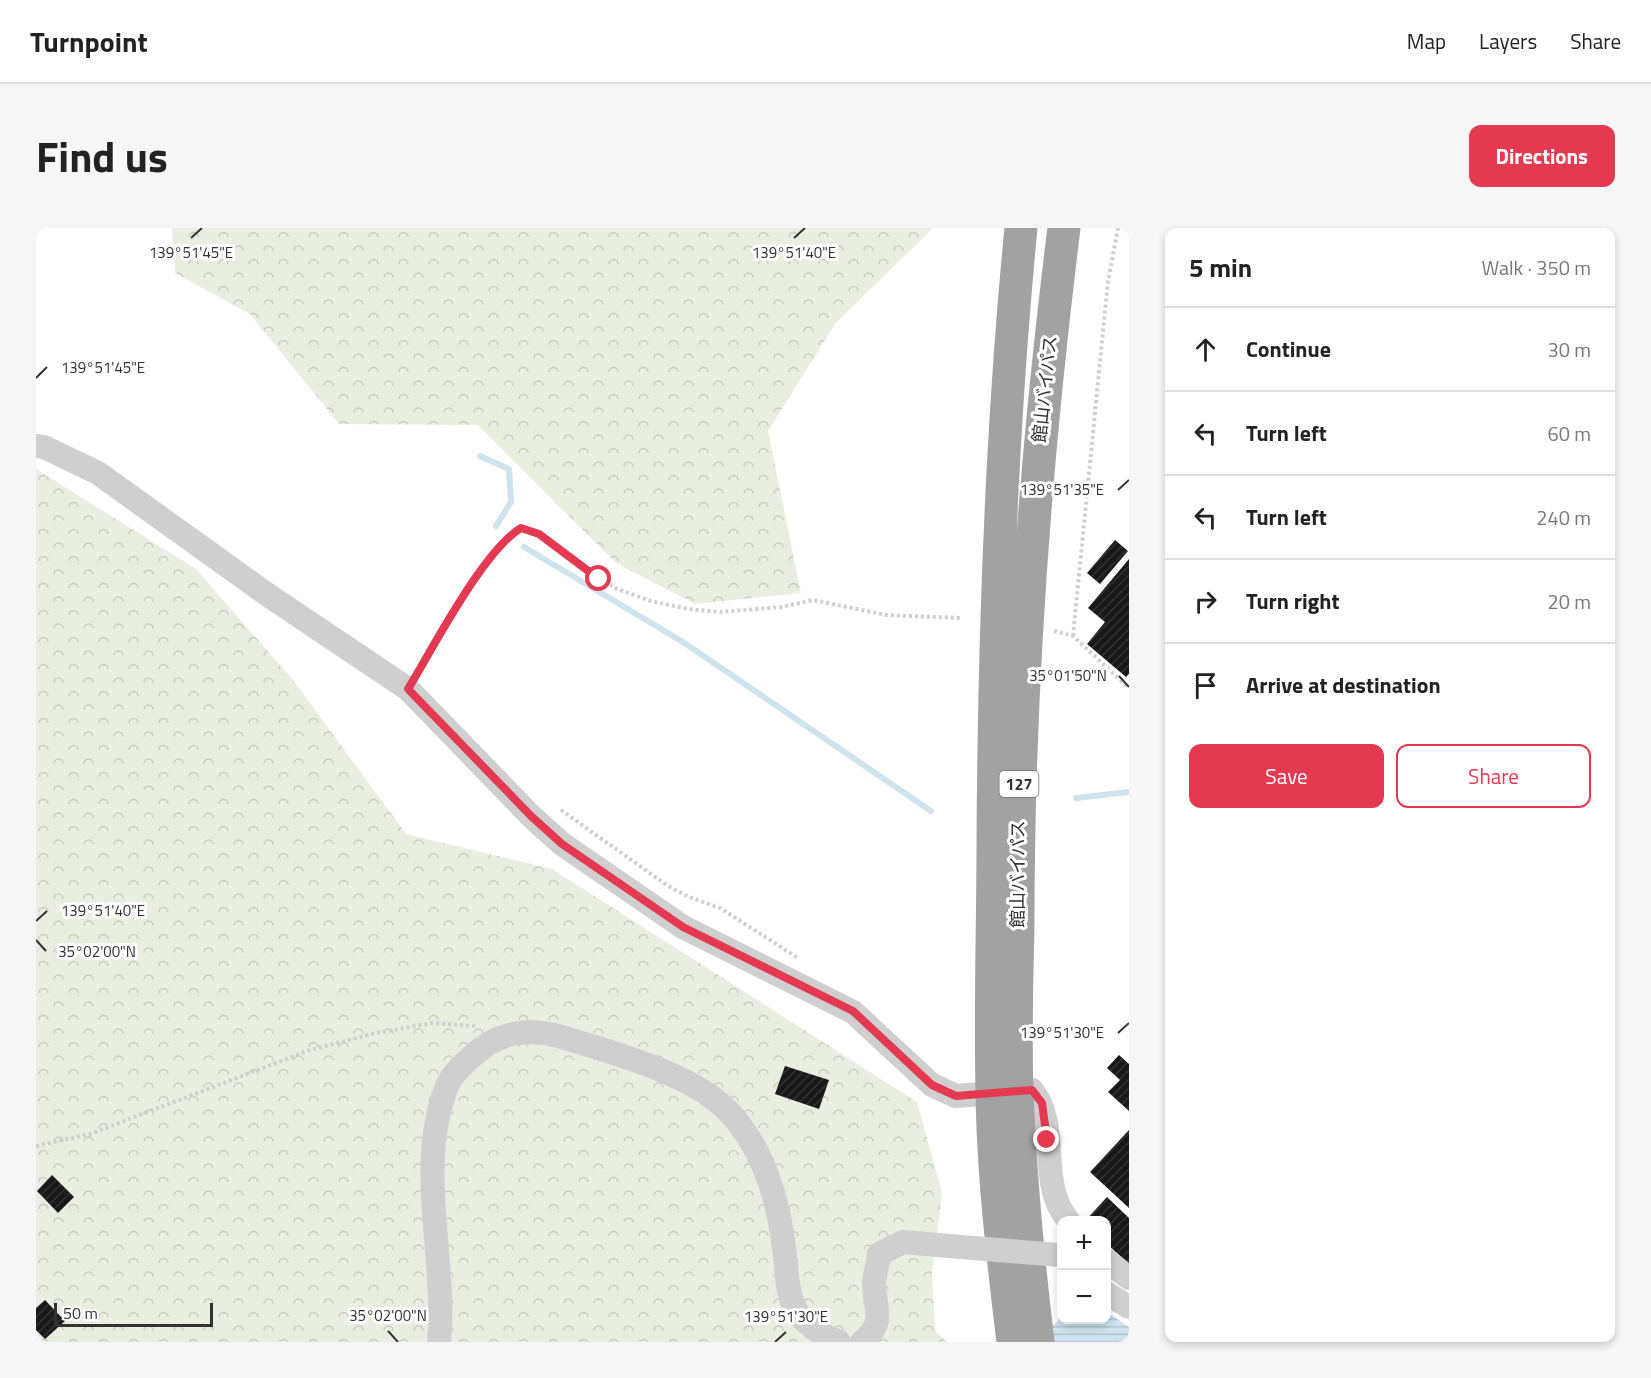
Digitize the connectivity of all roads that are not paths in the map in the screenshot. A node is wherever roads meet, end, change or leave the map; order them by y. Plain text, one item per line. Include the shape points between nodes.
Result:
1 (1021, 228) edge
2 (1064, 228) edge
3 (36, 446) edge
4 (1004, 1092) junction
5 (1065, 1216) edge
6 (1057, 1256) edge
7 (1111, 1263) edge
8 (1129, 1278) edge
9 (1111, 1296) edge
10 (1129, 1307) edge
11 (439, 1342) edge
12 (839, 1342) edge
13 (862, 1342) edge
14 (1013, 1342) edge
15 (1038, 1342) edge

1 - 4 highway, 館山バイパス / 127 via 1008,359 998,545
2 - 4 highway, 館山バイパス / 127 via 1031,533
3 - 4 street via 98,473 408,689 562,844 683,927 853,1011 932,1085 956,1096
4 - 5 street via 1032,1090 1042,1103 1052,1190
4 - 14 highway, 館山バイパス / 127 via 1005,1278
4 - 15 highway, 館山バイパス / 127
6 - 13 street, bridge via 903,1242 879,1254 874,1281 879,1316 874,1332
7 - 8 street
9 - 10 street
11 - 12 street via 441,1294 432,1182 438,1119 448,1085 459,1068 504,1035 527,1032 579,1041 653,1067 725,1108 757,1148 768,1179 782,1227 789,1290 796,1312

